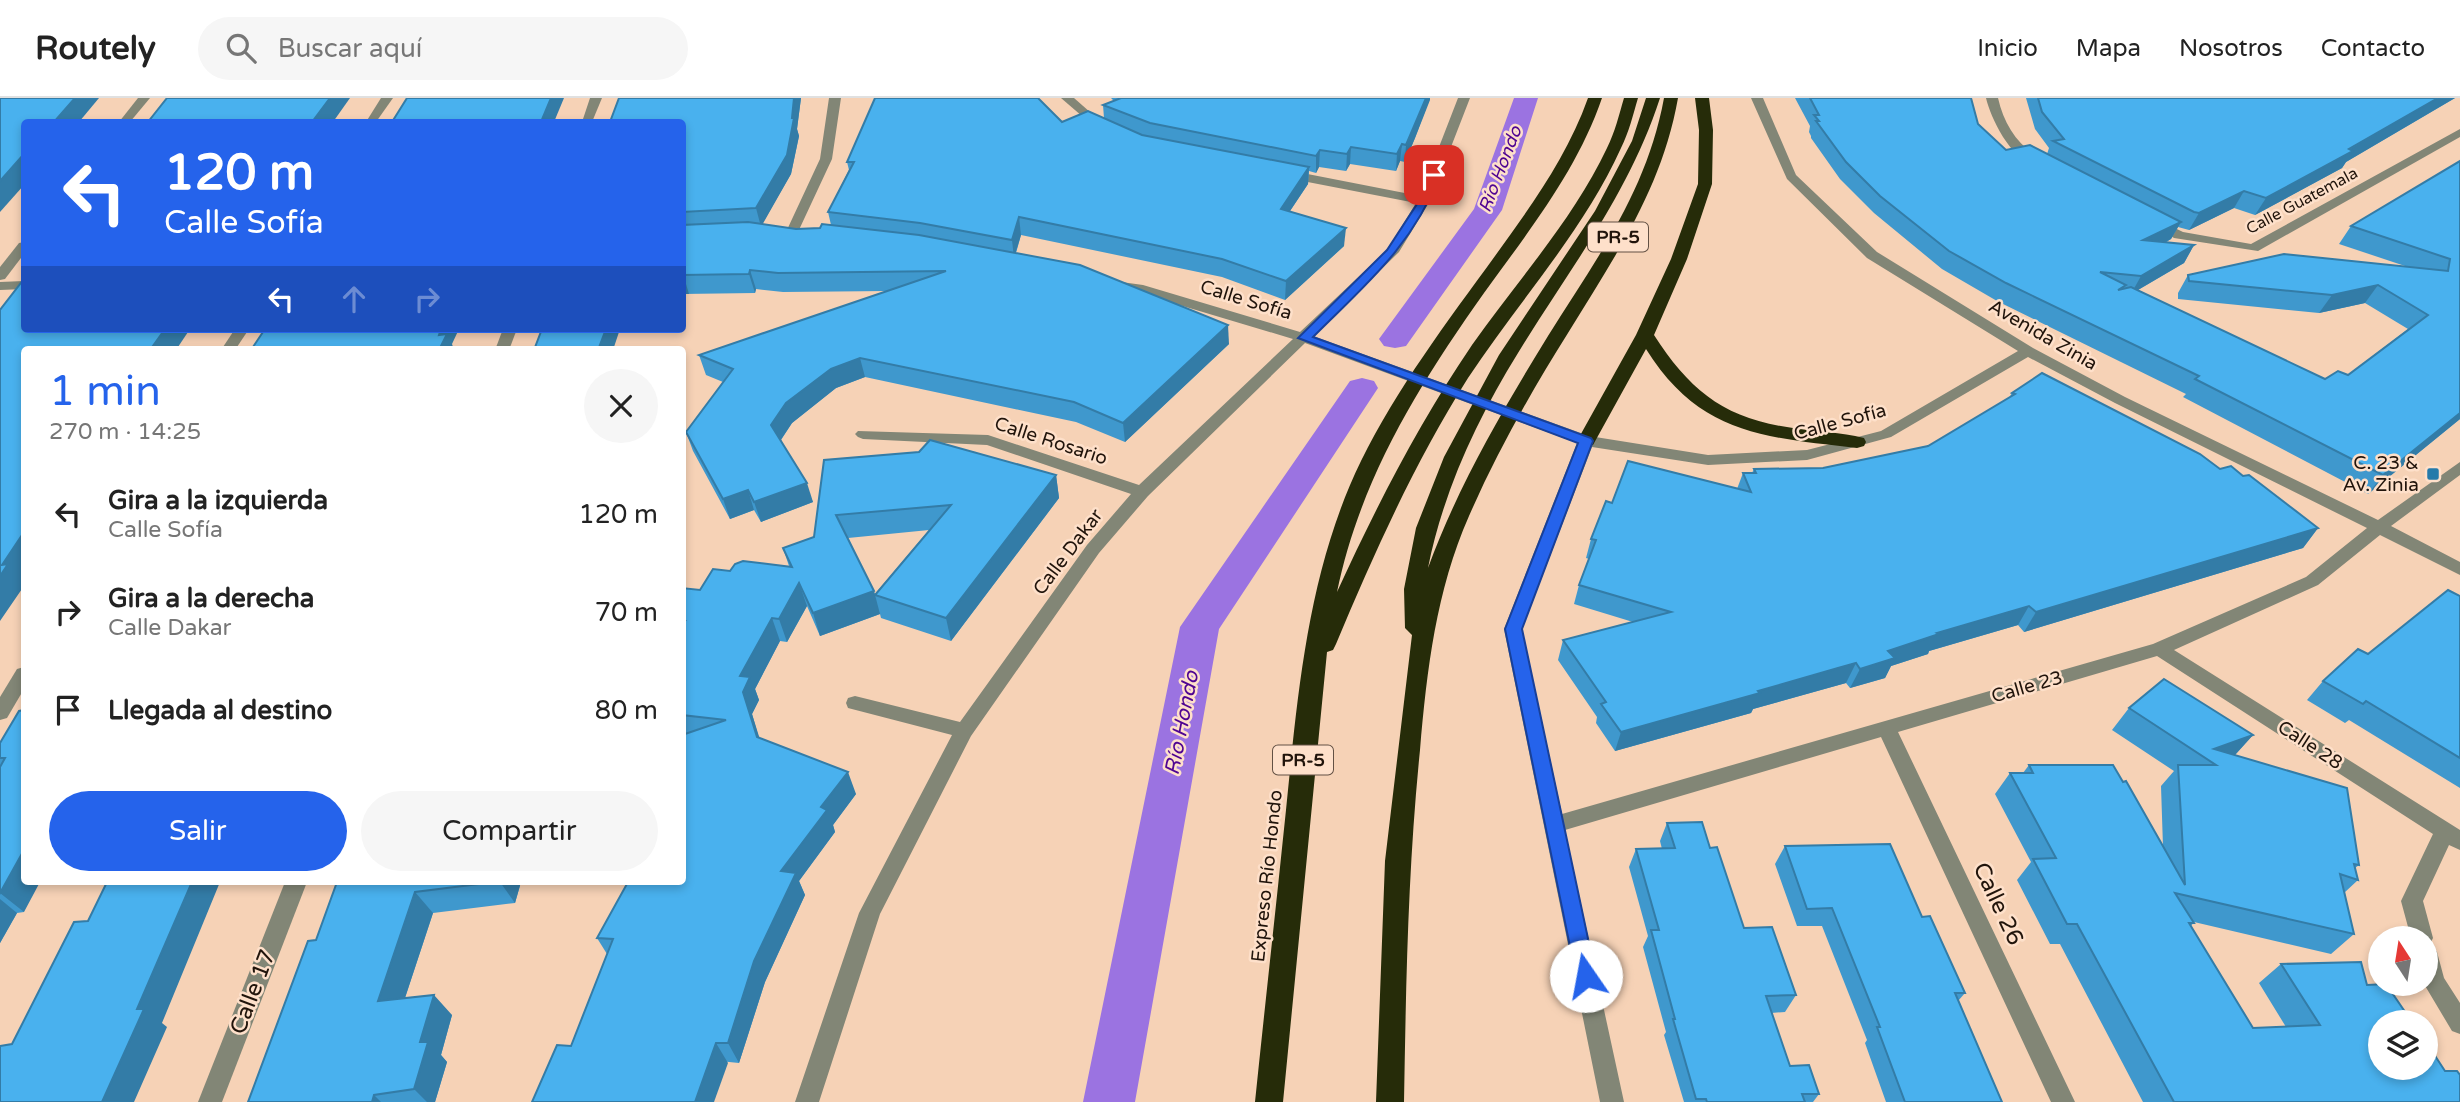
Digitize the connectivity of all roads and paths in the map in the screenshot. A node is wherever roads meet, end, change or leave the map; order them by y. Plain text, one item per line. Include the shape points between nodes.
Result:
1 (144, 98) edge
2 (387, 98) edge
3 (596, 98) edge
4 (835, 98) edge
5 (1067, 98) edge
6 (1464, 98) edge
7 (1595, 98) edge
8 (1631, 98) edge
9 (1653, 98) edge
10 (1671, 98) edge
11 (1702, 98) edge
12 (1757, 98) edge
13 (1992, 98) edge
14 (126, 119) edge
15 (373, 119) edge
16 (588, 119) edge
17 (1109, 130) edge
18 (2460, 132) edge
19 (2051, 169) edge
20 (1279, 172) edge
21 (1424, 201) junction
22 (2144, 217) edge
23 (792, 232) edge
24 (21, 250) edge
25 (0, 276) edge
26 (1098, 280) edge
27 (21, 285) edge
28 (0, 286) edge
29 (1645, 335) junction
30 (1304, 338) junction
31 (2028, 351) junction
32 (863, 434) dead end
33 (1586, 441) junction
34 (1857, 442) junction
35 (2460, 467) edge
36 (1142, 492) junction
37 (2379, 527) junction
38 (2460, 569) edge
39 (2159, 649) junction
40 (1314, 668) junction
41 (1417, 668) junction
42 (21, 679) edge
43 (855, 703) dead end
44 (0, 713) edge
45 (1886, 728) junction
46 (964, 731) junction
47 (1555, 824) junction
48 (2453, 836) edge
49 (295, 885) edge
50 (2419, 926) edge
51 (2438, 988) edge
52 (2460, 1023) edge
53 (211, 1102) edge
54 (807, 1102) edge
55 (1269, 1102) edge
56 (1390, 1102) edge
57 (1612, 1102) edge
58 (2063, 1102) edge

1 - 14 street
2 - 15 street
3 - 16 street
4 - 23 street via 826,159
5 - 17 street via 1096,125
6 - 21 street, Calle Dakar
7 - 40 highway, Expreso Río Hondo / PR-5 via 1540,203 1447,334 1369,464 1348,516 1323,607
8 - 40 highway via 1613,151 1575,216 1479,349 1421,447 1363,553
9 - 41 highway via 1639,141 1603,211 1508,355 1454,457 1426,527 1414,589
10 - 41 highway, PR-5 via 1660,149 1626,223 1539,365 1446,546
11 - 29 highway via 1705,184 1679,259
12 - 31 street, Avenida Zinia via 1791,176 1872,255
13 - 19 street via 1996,118 2027,157
18 - 22 street, Calle Guatemala via 2253,248 2179,235
20 - 21 street
21 - 30 street, Calle Dakar via 1392,252
24 - 25 street
26 - 30 street, Calle Sofía
27 - 28 street
29 - 33 highway
29 - 34 highway via 1670,374 1704,406 1730,419 1790,434
30 - 33 street, Calle Sofía
30 - 36 street, Calle Dakar
31 - 34 street, Calle Sofía via 1886,434
31 - 37 street, Avenida Zinia
32 - 36 street, Calle Rosario via 988,440
33 - 34 street, Calle Sofía via 1709,460 1807,454
33 - 47 street via 1514,629
35 - 37 street, Calle 23
36 - 46 street, Calle Dakar via 1093,549
37 - 38 street, Avenida Zinia
37 - 39 street, Calle 23 via 2312,581
39 - 45 street, Calle 23
39 - 48 street, Calle 28
40 - 55 highway, Expreso Río Hondo / PR-5
41 - 56 highway, PR-5 via 1397,863
42 - 44 street
43 - 46 street
45 - 47 street, Calle 23
45 - 58 street, Calle 26
46 - 54 street, Calle Dakar via 870,913
47 - 57 street
48 - 50 street via 2412,901
49 - 53 street, Calle 17
51 - 52 street

